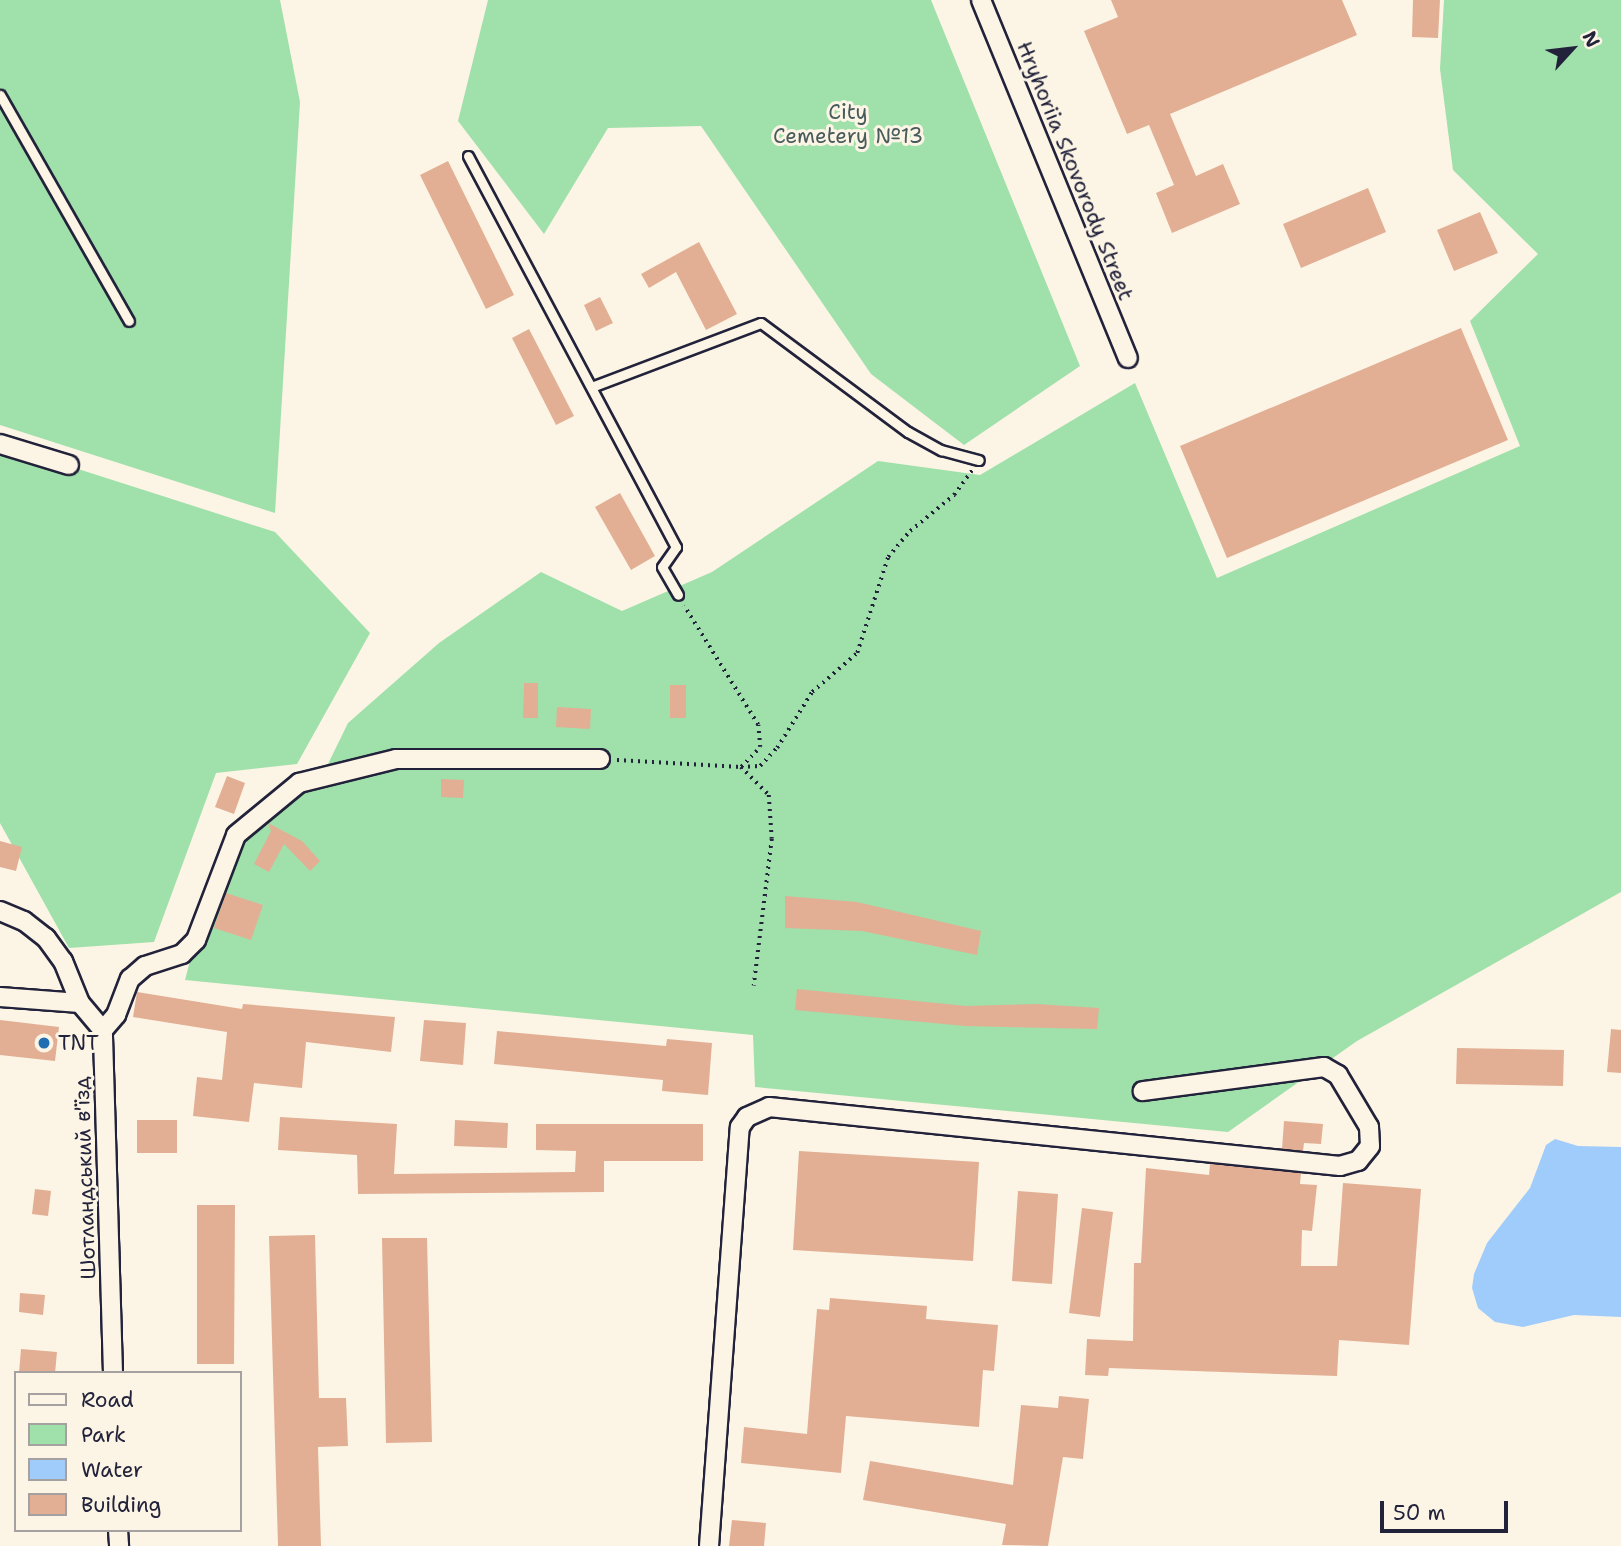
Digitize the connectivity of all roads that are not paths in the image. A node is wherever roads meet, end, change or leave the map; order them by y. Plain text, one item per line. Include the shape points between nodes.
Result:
1 (981, 0) edge
2 (0, 95) edge
3 (468, 156) dead end
4 (129, 321) dead end
5 (1128, 358) dead end
6 (594, 386) junction
7 (0, 444) edge
8 (69, 465) dead end
9 (979, 466) road end
10 (678, 595) road end
11 (600, 759) road end
12 (0, 911) edge
13 (0, 997) edge
14 (80, 1003) junction
15 (103, 1030) junction
16 (1143, 1091) dead end
17 (113, 1371) edge
18 (709, 1546) edge

1 - 5 street, Hryhoriia Skovorody Street
2 - 4 lane
3 - 6 lane via 570,355
6 - 9 lane via 761,323 908,432
6 - 10 lane via 676,547 662,567
7 - 8 street
11 - 15 street, Шотландський в'їзд via 396,759 299,783 236,835 196,940 182,954 145,966 130,979
12 - 14 street via 24,921 46,938 63,961
13 - 14 street
14 - 15 street
15 - 17 street, Шотландський в'їзд
16 - 18 street via 1324,1067 1338,1076 1364,1119 1370,1146 1358,1161 1339,1166 769,1107 747,1117 740,1127

